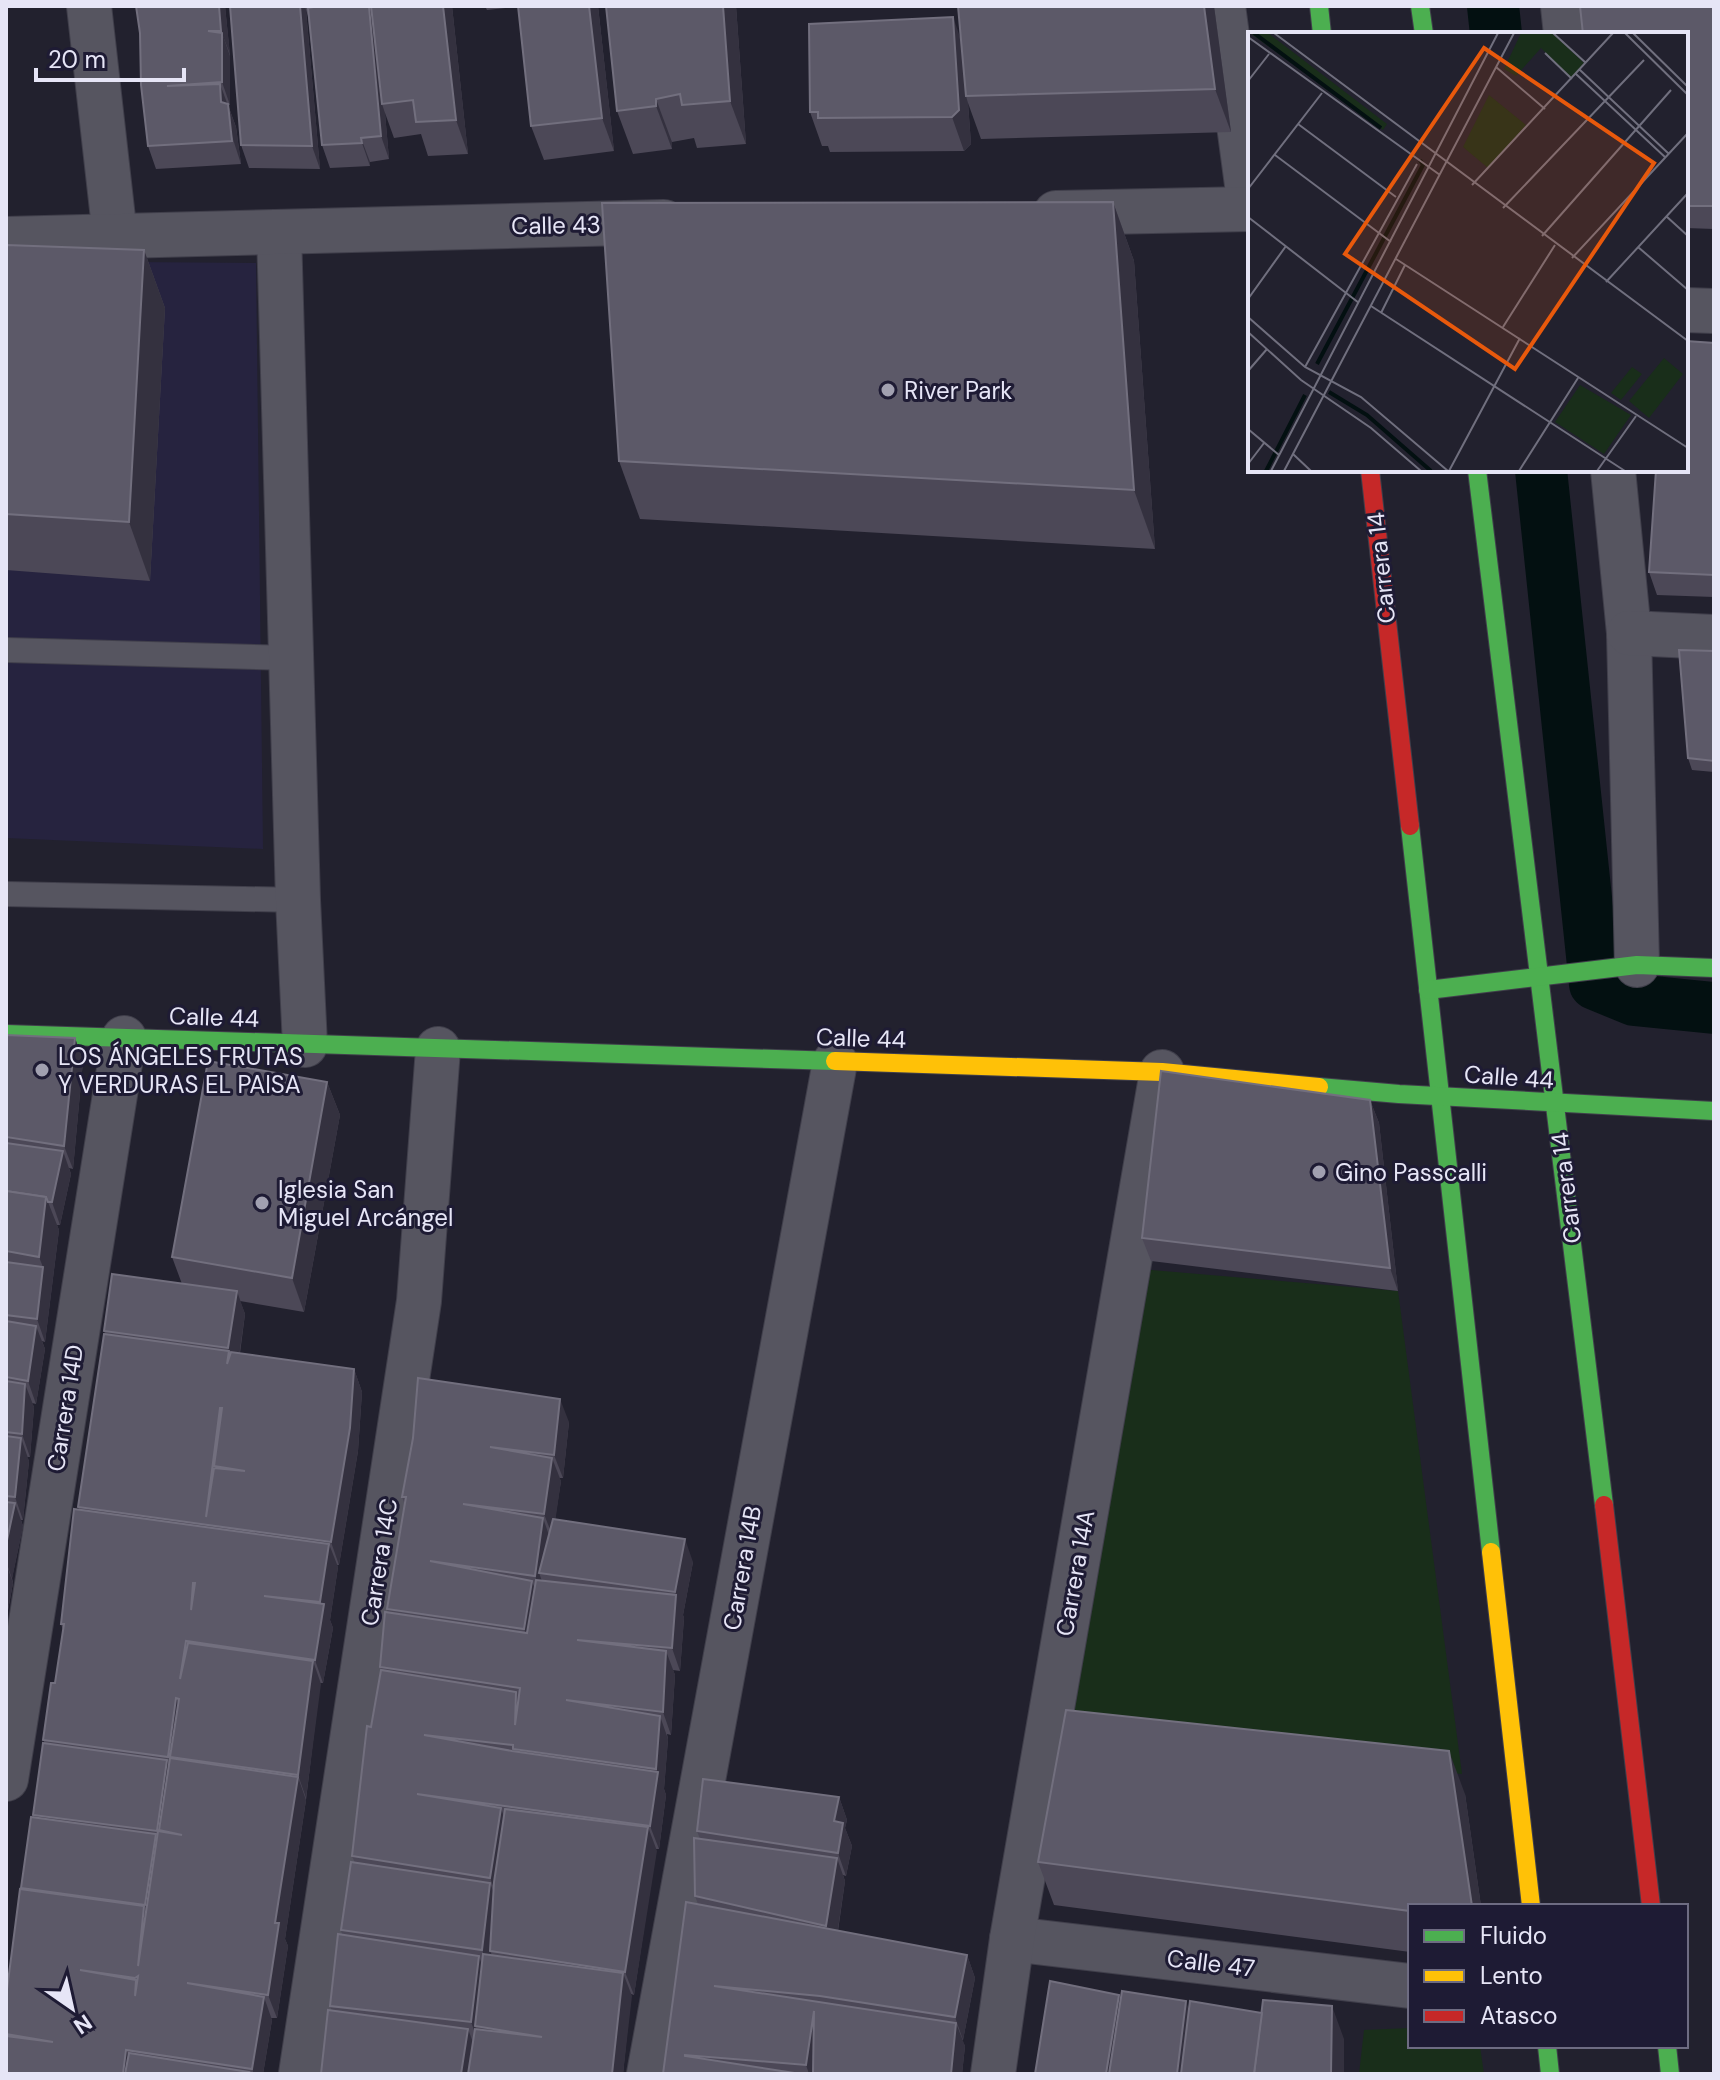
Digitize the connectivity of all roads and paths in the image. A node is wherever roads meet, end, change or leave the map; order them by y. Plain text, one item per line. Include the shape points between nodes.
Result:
1 (89, 6) edge
2 (1223, 6) edge
3 (1319, 6) edge
4 (1420, 6) edge
5 (1563, 6) edge
6 (1322, 32) edge
7 (1424, 32) edge
8 (1566, 32) edge
9 (1248, 193) edge
10 (1248, 208) edge
11 (1011, 214) edge
12 (709, 221) edge
13 (279, 232) junction
14 (115, 236) junction
15 (6, 239) edge
16 (1688, 310) edge
17 (1714, 311) edge
18 (1370, 472) edge
19 (1477, 472) edge
20 (1613, 472) edge
21 (1629, 633) junction
22 (1714, 637) edge
23 (6, 650) edge
24 (291, 658) junction
25 (6, 894) edge
26 (298, 900) junction
27 (1624, 966) junction
28 (1714, 968) edge
29 (1540, 976) junction
30 (1428, 990) junction
31 (6, 1034) edge
32 (124, 1038) junction
33 (305, 1045) junction
34 (438, 1049) junction
35 (835, 1062) junction
36 (1162, 1072) junction
37 (1441, 1097) junction
38 (1556, 1104) junction
39 (1714, 1111) edge
40 (6, 1779) edge
41 (1531, 1904) edge
42 (1651, 1904) edge
43 (1012, 1939) junction
44 (1408, 1986) edge
45 (1547, 2048) edge
46 (1667, 2048) edge
47 (301, 2074) edge
48 (649, 2074) edge
49 (993, 2074) edge
50 (1550, 2074) edge
51 (1670, 2074) edge

1 - 14 street
2 - 9 street
3 - 6 main road
4 - 7 main road
5 - 8 street
10 - 11 street
12 - 13 street, Calle 43
13 - 14 street, Calle 43
13 - 24 street
14 - 15 street, Calle 43
16 - 17 street
18 - 30 main road, Carrera 14
19 - 29 main road, Carrera 14
20 - 21 street
21 - 22 street
21 - 27 street
23 - 24 lane
24 - 26 street
25 - 26 lane
26 - 33 street
27 - 28 main road
27 - 29 main road
29 - 30 main road
29 - 38 main road, Carrera 14
30 - 37 main road, Carrera 14
31 - 32 main road, Calle 44
32 - 33 main road, Calle 44
32 - 40 street, Carrera 14D
33 - 34 main road, Calle 44
34 - 35 main road, Calle 44
34 - 47 street, Carrera 14C via 419,1301
35 - 36 main road, Calle 44
35 - 48 street, Carrera 14B
36 - 37 main road, Calle 44
36 - 43 street, Carrera 14A
37 - 38 main road, Calle 44
37 - 41 main road, Carrera 14
38 - 39 main road, Calle 44
38 - 42 main road, Carrera 14
43 - 44 street, Calle 47
43 - 49 street, Carrera 14A
45 - 50 main road
46 - 51 main road

